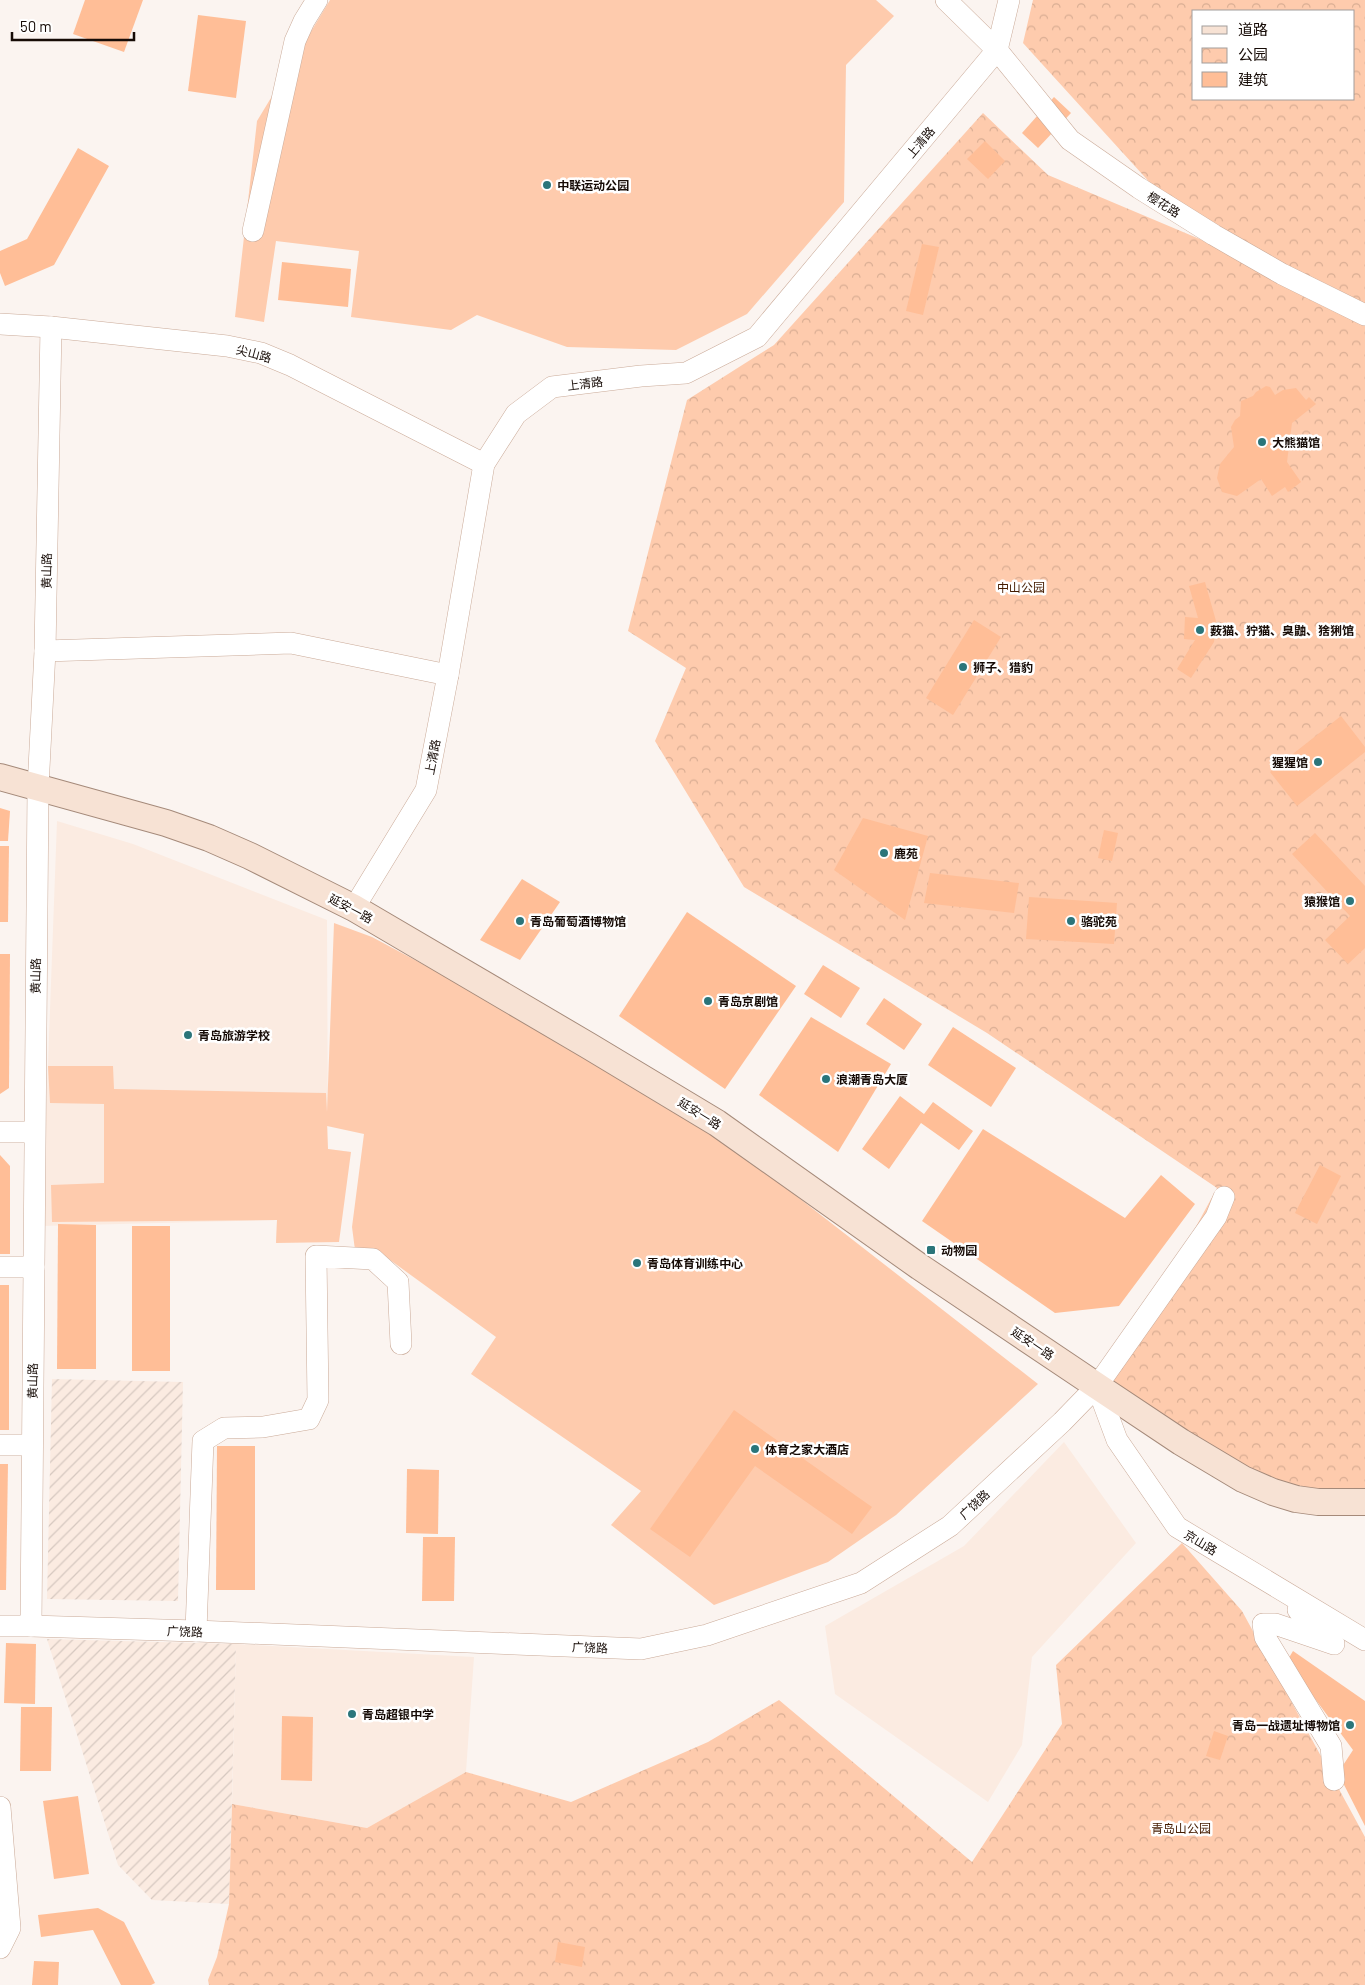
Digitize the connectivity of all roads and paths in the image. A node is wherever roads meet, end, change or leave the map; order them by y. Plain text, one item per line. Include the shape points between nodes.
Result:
1 (317, 0) edge
2 (946, 0) edge
3 (1009, 0) edge
4 (997, 50) junction
5 (253, 231) dead end
6 (1365, 316) edge
7 (0, 324) edge
8 (51, 327) junction
9 (484, 464) junction
10 (45, 651) junction
11 (448, 675) junction
12 (0, 777) edge
13 (38, 788) junction
14 (354, 908) junction
15 (0, 1132) edge
16 (34, 1132) junction
17 (1224, 1197) dead end
18 (0, 1267) edge
19 (34, 1267) junction
20 (402, 1344) dead end
21 (1097, 1386) junction
22 (0, 1445) edge
23 (31, 1445) junction
24 (1365, 1502) edge
25 (1271, 1583) junction
26 (0, 1626) edge
27 (31, 1626) junction
28 (196, 1631) junction
29 (1365, 1640) edge
30 (1334, 1780) dead end
31 (0, 1807) edge
32 (0, 1948) edge

1 - 5 street via 295,41
2 - 4 street, 樱花路
3 - 4 street, 上清路
4 - 6 street, 樱花路 via 1070,140 1214,235
4 - 9 street, 上清路 via 757,337 686,373 552,387 516,414
7 - 8 street, 尖山路
8 - 9 street, 尖山路 via 227,346 261,353 290,364
8 - 10 street, 黄山路
9 - 11 street, 上清路
10 - 11 street via 291,643
10 - 13 street, 黄山路
11 - 14 street, 上清路 via 426,790
12 - 13 main road, 延安一路
13 - 14 main road, 延安一路 via 209,838
13 - 16 street, 黄山路
14 - 21 main road, 延安一路 via 717,1123
15 - 16 street
16 - 19 street, 黄山路
17 - 21 street, 广饶路 via 1216,1217
18 - 19 street
19 - 23 street, 黄山路
20 - 28 street via 398,1282 373,1259 316,1256 318,1400 309,1418 263,1428 224,1428 203,1441
21 - 24 main road, 延安一路 via 1180,1442 1273,1492 1318,1502
21 - 25 street, 京山路 via 1117,1440 1177,1528
21 - 28 street, 广饶路 via 950,1526 862,1583 707,1635 641,1649
22 - 23 street
23 - 27 street, 黄山路
25 - 29 street, 京山路
25 - 30 street via 1334,1644 1275,1624 1263,1624 1265,1637 1331,1746
26 - 27 street, 广饶路
27 - 28 street, 广饶路
31 - 32 street via 10,1928

